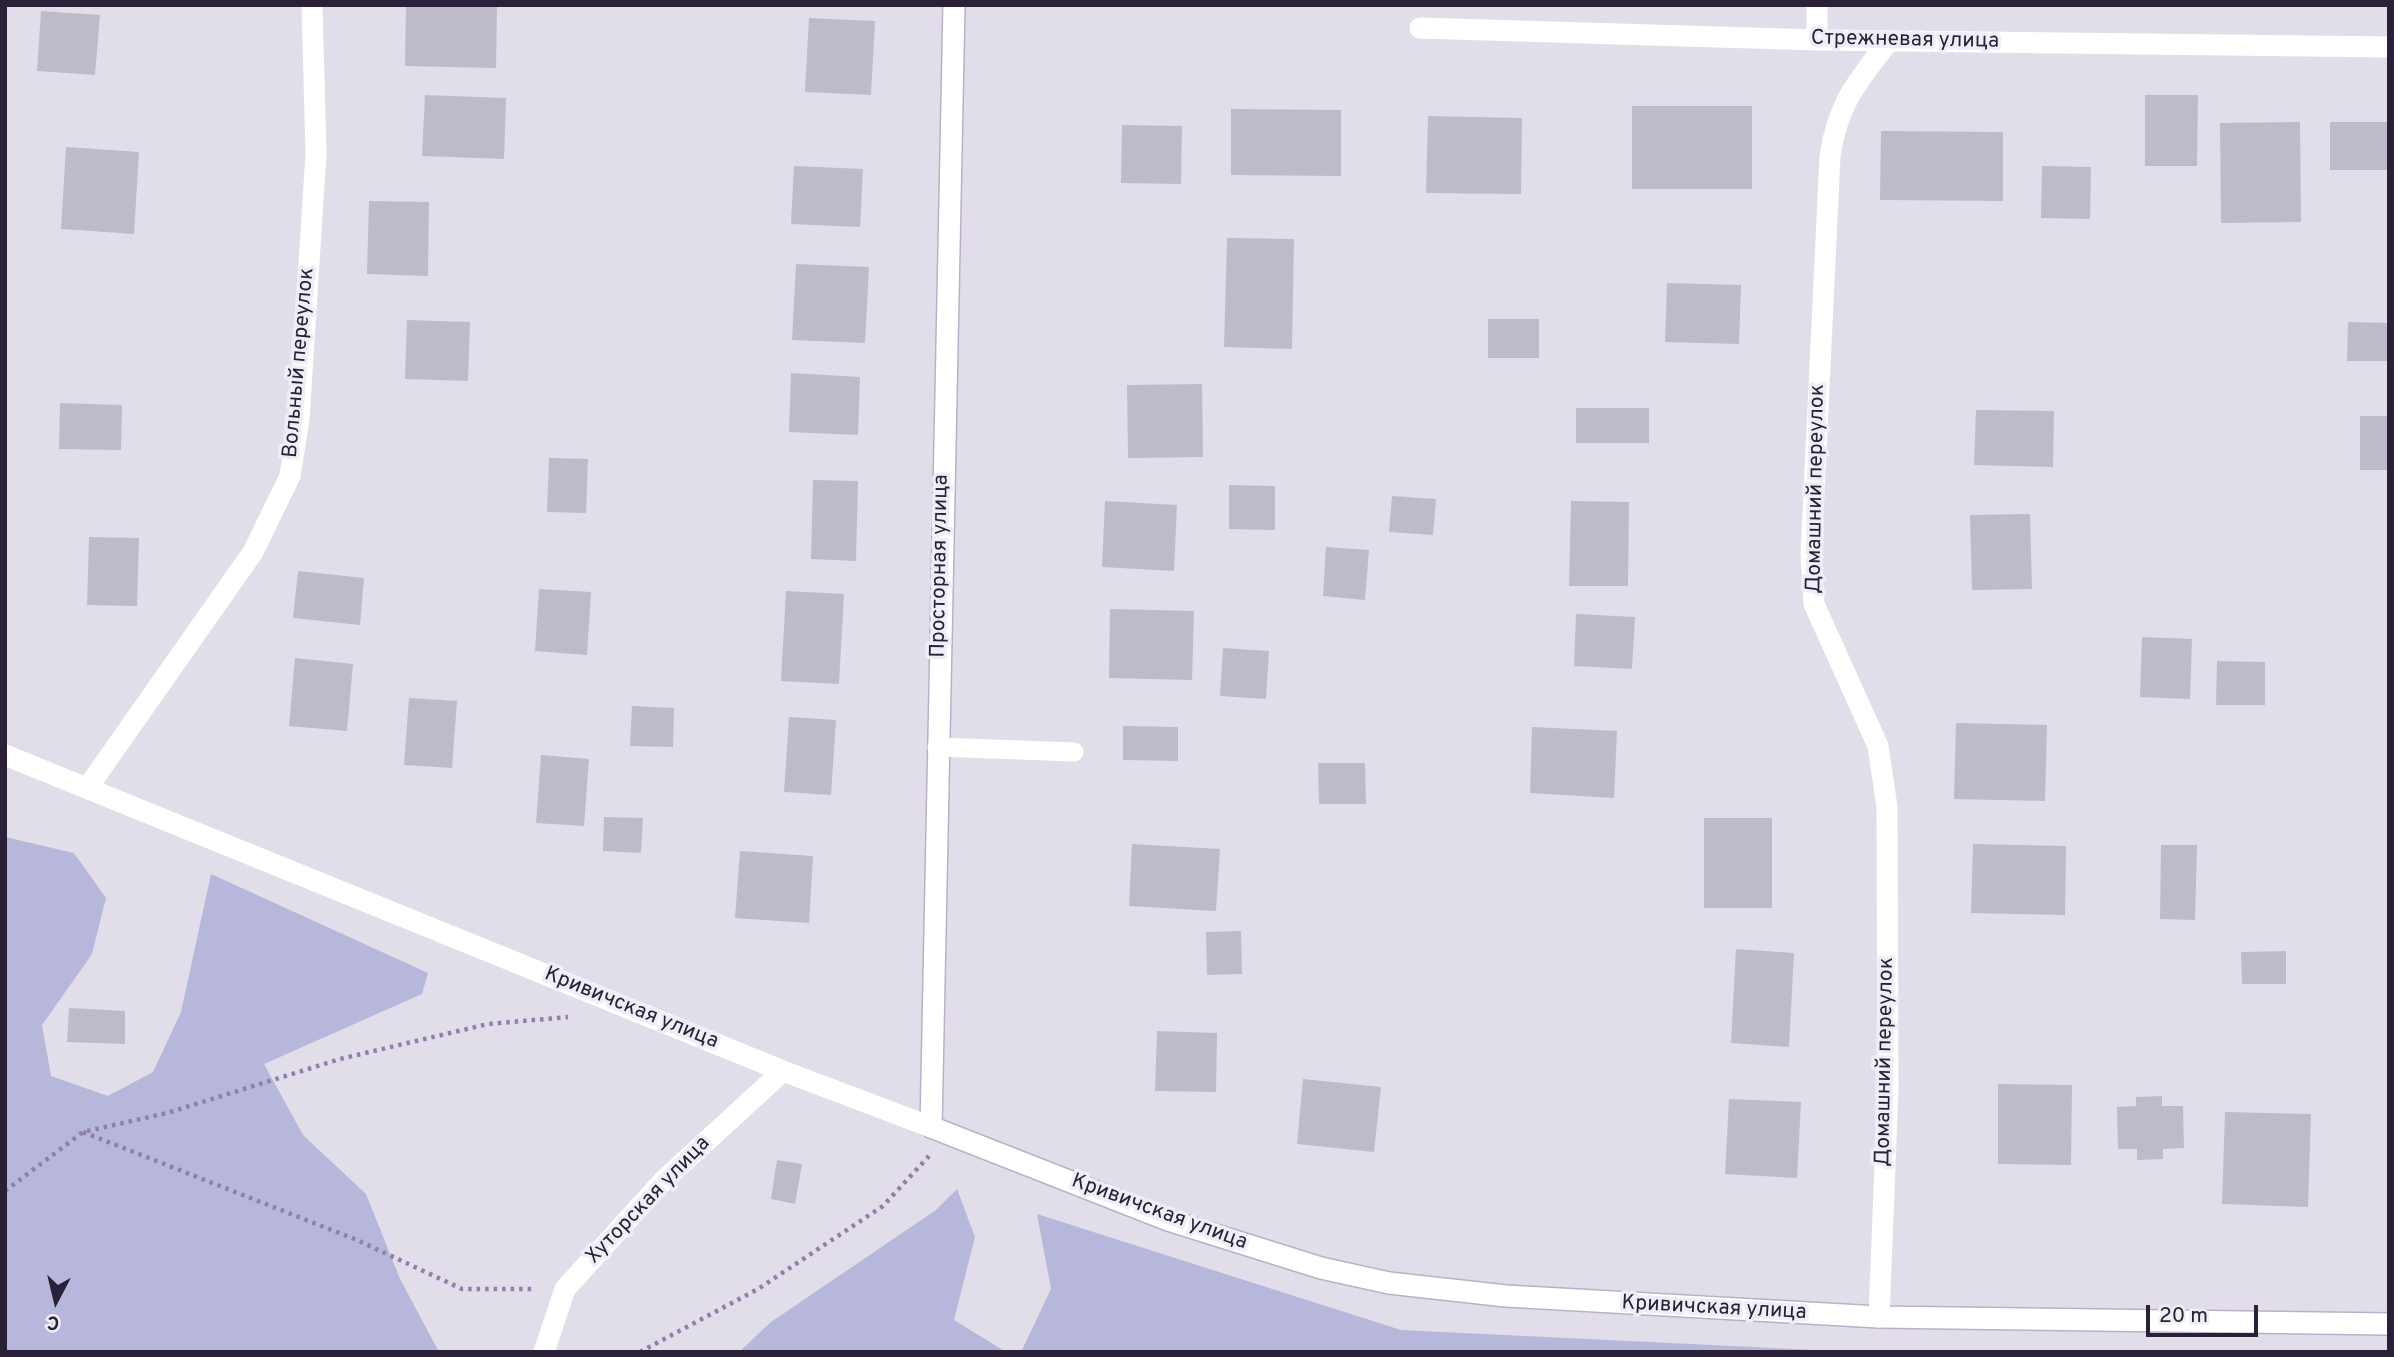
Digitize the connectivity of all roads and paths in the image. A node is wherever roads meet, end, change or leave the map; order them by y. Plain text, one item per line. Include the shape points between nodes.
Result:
1 (312, 5) edge
2 (954, 5) edge
3 (1817, 5) edge
4 (1420, 28) dead end
5 (1817, 40) junction
6 (1889, 41) junction
7 (2389, 47) edge
8 (937, 747) junction
9 (1074, 752) dead end
10 (5, 755) edge
11 (88, 787) junction
12 (569, 1017) dead end
13 (783, 1070) junction
14 (940, 1130) junction
15 (83, 1132) junction
16 (5, 1191) edge
17 (565, 1289) junction
18 (1879, 1317) junction
19 (2389, 1324) edge
20 (544, 1352) edge
21 (640, 1352) edge

1 - 11 street, Вольный переулок via 316,154 299,419 290,476 253,552
2 - 8 street, Просторная улица
3 - 5 street
4 - 5 street, Стрежневая улица
5 - 6 street, Стрежневая улица
6 - 7 street, Стрежневая улица
6 - 18 street, Домашний переулок via 1848,94 1830,156 1811,555 1814,604 1878,746 1887,807 1888,1089
8 - 9 lane
8 - 14 street, Просторная улица
10 - 11 street, Кривичская улица
11 - 13 street, Кривичская улица
12 - 15 path via 461,1030 340,1059 167,1114
13 - 14 street, Кривичская улица
13 - 17 street, Хуторская улица via 663,1181
14 - 18 street, Кривичская улица via 1168,1220 1321,1268 1389,1283 1506,1296
14 - 21 path via 883,1206 758,1289
15 - 16 path
15 - 17 path via 357,1240 462,1289
17 - 20 street, Хуторская улица
18 - 19 street, Кривичская улица

